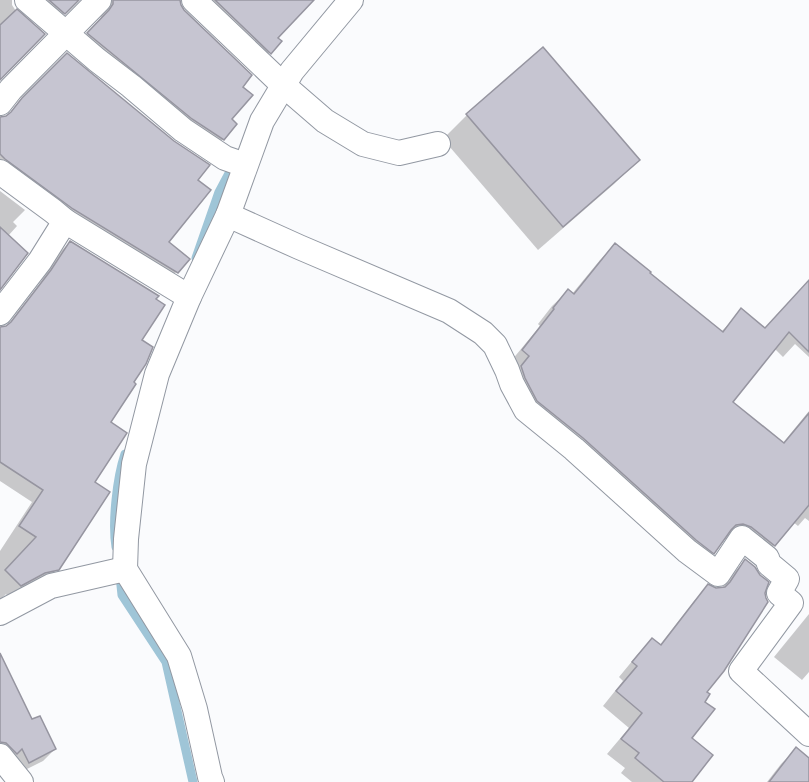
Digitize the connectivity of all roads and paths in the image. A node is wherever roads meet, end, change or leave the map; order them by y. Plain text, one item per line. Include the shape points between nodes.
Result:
1 (27, 0) edge
2 (99, 0) edge
3 (194, 0) edge
4 (351, 0) edge
5 (67, 33) junction
6 (277, 79) junction
7 (0, 103) edge
8 (438, 144) dead end
9 (237, 162) junction
10 (0, 172) edge
11 (228, 214) junction
12 (65, 221) junction
13 (184, 294) junction
14 (0, 313) edge
15 (119, 571) junction
16 (0, 613) edge
17 (809, 734) edge
18 (0, 756) edge
19 (21, 782) edge
20 (212, 782) edge

1 - 5 street
2 - 5 street
3 - 6 street
4 - 6 street via 292,71
5 - 7 street
5 - 9 street via 183,130
6 - 8 street via 325,121 363,144 399,153
6 - 9 street via 262,121
9 - 11 street
10 - 12 street
11 - 13 street
11 - 17 street via 450,311 475,327 495,345 526,410 718,574 742,538 767,558 787,579 779,593 791,603 741,671
12 - 13 street
12 - 14 street
13 - 15 street via 157,374 134,464
15 - 16 street via 51,586
15 - 20 street via 179,656
18 - 19 street

